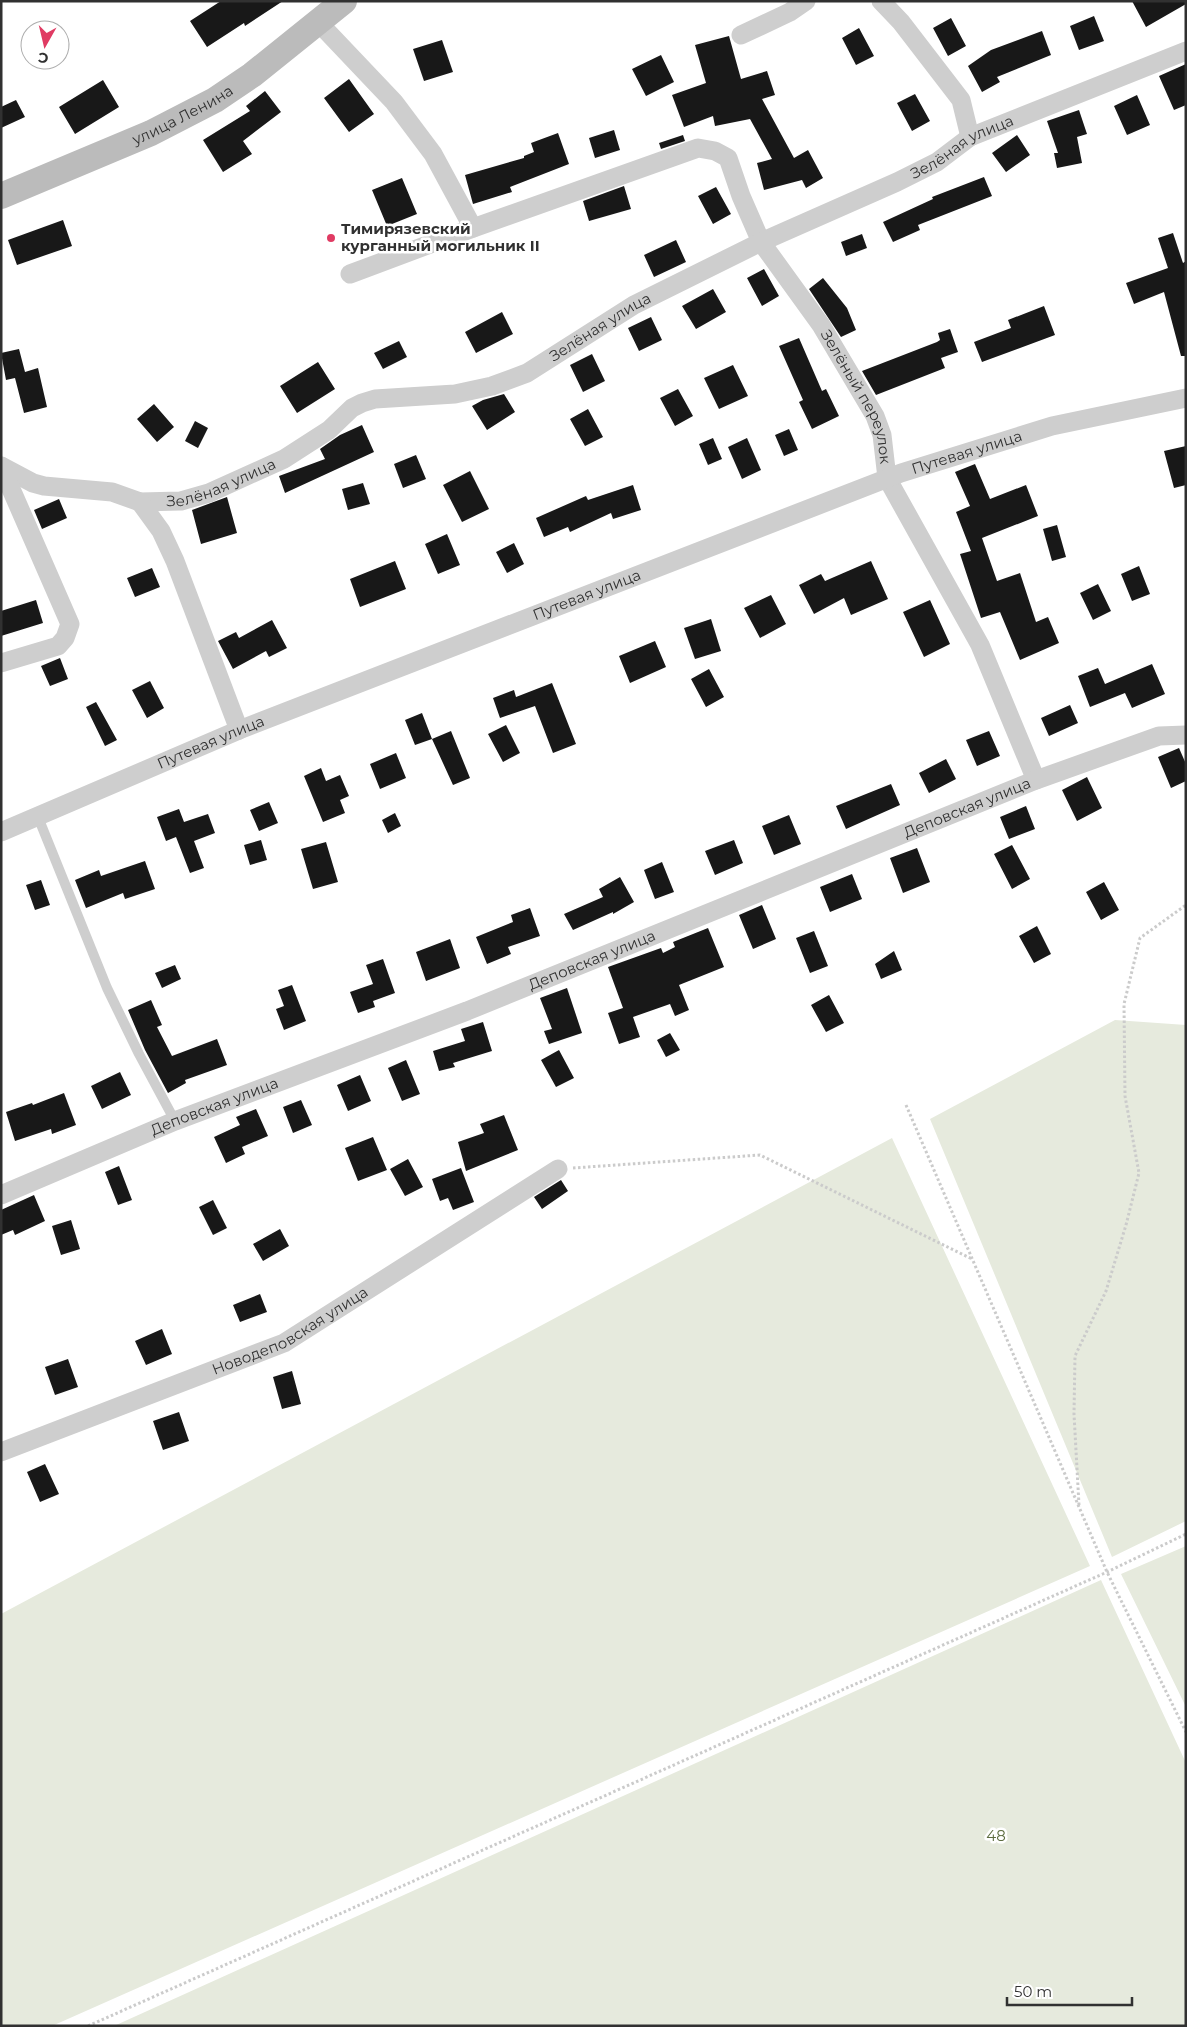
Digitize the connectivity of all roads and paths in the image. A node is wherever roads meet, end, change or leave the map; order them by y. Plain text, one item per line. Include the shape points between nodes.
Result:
1 (344, 1) edge
2 (806, 1) edge
3 (882, 1) edge
4 (318, 23) junction
5 (742, 35) dead end
6 (1186, 51) edge
7 (970, 136) junction
8 (1, 196) edge
9 (473, 228) junction
10 (761, 242) junction
11 (350, 274) dead end
12 (1186, 398) edge
13 (1, 466) edge
14 (887, 478) junction
15 (140, 502) junction
16 (1, 663) edge
17 (239, 730) junction
18 (1186, 735) edge
19 (1036, 780) junction
20 (38, 817) junction
21 (1, 832) edge
22 (1186, 905) edge
23 (906, 1105) dead end
24 (175, 1122) junction
25 (558, 1168) joint
26 (1, 1195) edge
27 (972, 1259) junction
28 (1, 1452) edge
29 (1080, 1508) junction
30 (1186, 1534) edge
31 (1107, 1572) junction
32 (1186, 1732) edge
33 (88, 2026) edge

1 - 4 street, улица Ленина
2 - 5 street
3 - 7 street via 961,100
4 - 8 street, улица Ленина via 252,75 202,107 151,133
4 - 9 street via 394,102 433,154
6 - 7 street, Зелёная улица
7 - 10 street, Зелёная улица via 937,162
9 - 10 street, Зелёный переулок via 698,148 715,151 728,158
9 - 11 street
10 - 14 street, Зелёный переулок via 821,325 875,416 882,435
10 - 15 street, Зелёная улица via 634,305 527,373 492,386 455,394 375,399 362,403 329,430 284,459 209,493 181,501
12 - 14 street, Путевая улица via 1052,426
13 - 15 street, Зелёная улица via 44,486 112,492
13 - 16 street via 70,624 58,646
14 - 17 street, Путевая улица
14 - 19 street, Зелёный переулок via 980,645
15 - 17 street via 161,531 176,561
17 - 20 street, Путевая улица
18 - 19 street, Деповская улица via 1159,736
19 - 24 street, Деповская улица via 467,1011
20 - 21 street, Путевая улица
20 - 24 lane via 107,988
22 - 29 path via 1140,938 1124,1004 1124,1096 1139,1174 1106,1291 1075,1356 1074,1414
23 - 27 path
24 - 26 street, Деповская улица
25 - 27 path via 760,1155
25 - 28 street, Новодеповская улица via 284,1343
27 - 29 path
29 - 31 path
30 - 31 path
31 - 32 path
31 - 33 path

